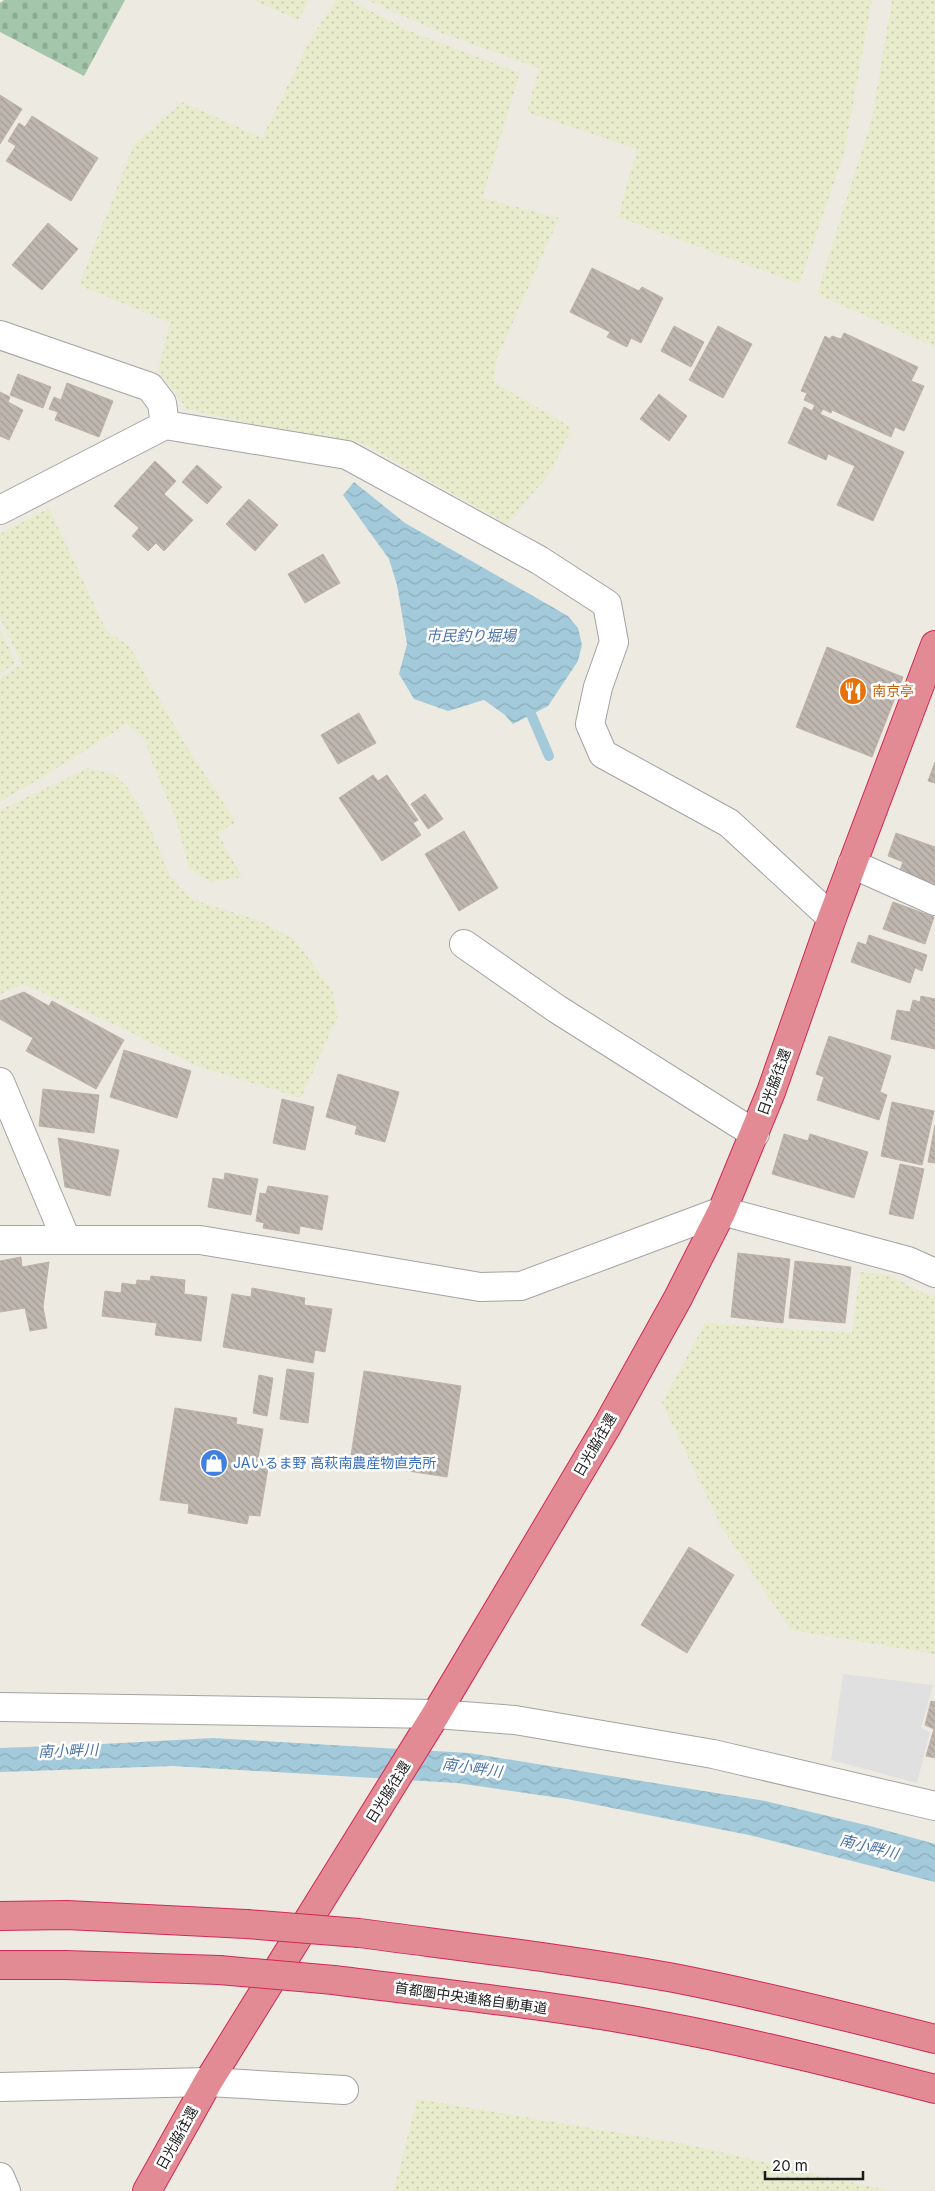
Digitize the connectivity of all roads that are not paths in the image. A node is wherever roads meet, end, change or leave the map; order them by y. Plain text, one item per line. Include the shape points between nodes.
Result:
1 (0, 335) edge
2 (165, 425) junction
3 (0, 510) edge
4 (935, 645) edge
5 (852, 864) junction
6 (935, 901) edge
7 (832, 918) junction
8 (464, 944) dead end
9 (0, 1082) edge
10 (755, 1134) junction
11 (722, 1211) junction
12 (0, 1240) edge
13 (66, 1240) junction
14 (935, 1273) edge
15 (0, 1707) edge
16 (436, 1714) junction
17 (935, 1806) edge
18 (0, 1916) edge
19 (0, 1966) edge
20 (935, 2039) edge
21 (208, 2082) junction
22 (0, 2088) edge
23 (935, 2089) edge
24 (344, 2090) dead end
25 (0, 2177) edge
26 (6, 2191) edge
27 (147, 2191) edge

1 - 2 street via 150,387 162,403
2 - 3 street
2 - 7 street via 348,456 540,560 606,604 614,642 598,687 590,724 603,754 729,823
4 - 5 highway, 日光脇往還
5 - 6 street
5 - 7 highway, 日光脇往還
7 - 10 highway, 日光脇往還
8 - 10 street via 557,1009
9 - 13 street
10 - 11 highway, 日光脇往還
11 - 13 street via 521,1286 480,1287 200,1240
11 - 14 street via 908,1261
11 - 16 highway, 日光脇往還 via 607,1426
12 - 13 street
15 - 16 street
16 - 17 street via 515,1720 713,1754
16 - 21 highway, 日光脇往還
18 - 20 highway, bridge via 67,1915 359,1933 673,1978
19 - 23 highway, 首都圏中央連絡自動車道, bridge via 219,1970 482,1998 663,2026
21 - 22 street
21 - 24 street
21 - 27 highway, 日光脇往還
25 - 26 street

